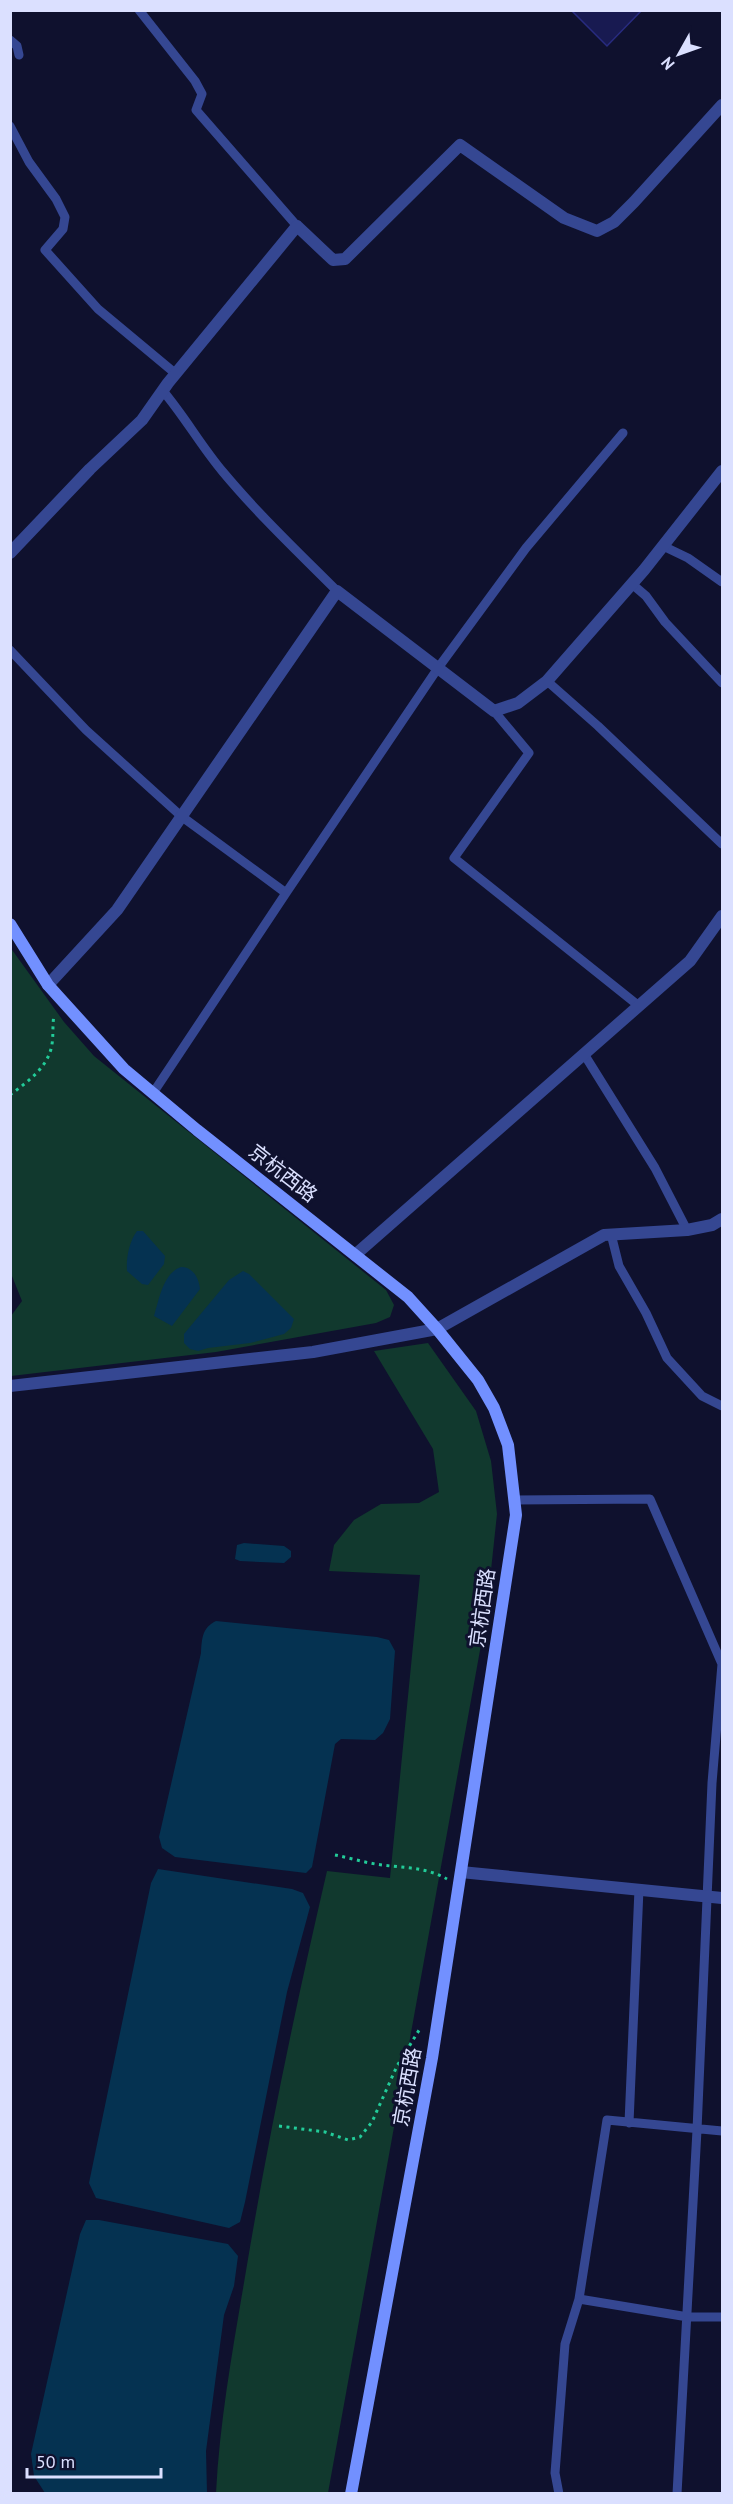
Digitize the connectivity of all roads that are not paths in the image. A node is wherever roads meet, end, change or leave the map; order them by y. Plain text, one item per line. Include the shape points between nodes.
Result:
1 (139, 10) edge
2 (10, 40) edge
3 (19, 55) dead end
4 (723, 105) edge
5 (10, 126) edge
6 (297, 226) junction
7 (176, 374) junction
8 (163, 391) junction
9 (623, 433) dead end
10 (723, 471) edge
11 (663, 546) junction
12 (10, 553) edge
13 (723, 582) edge
14 (632, 584) junction
15 (337, 591) junction
16 (10, 650) edge
17 (438, 668) junction
18 (547, 681) junction
19 (723, 683) edge
20 (494, 711) junction
21 (182, 816) junction
22 (723, 844) edge
23 (286, 893) junction
24 (723, 916) edge
25 (10, 924) edge
26 (48, 985) junction
27 (639, 1006) junction
28 (584, 1054) junction
29 (153, 1093) junction
30 (723, 1219) edge
31 (687, 1230) junction
32 (611, 1234) junction
33 (355, 1255) junction
34 (437, 1329) junction
35 (10, 1386) edge
36 (723, 1406) edge
37 (514, 1500) junction
38 (460, 1878) junction
39 (639, 1889) junction
40 (707, 1896) junction
41 (723, 1898) edge
42 (629, 2123) junction
43 (698, 2130) junction
44 (723, 2131) edge
45 (579, 2299) junction
46 (688, 2317) junction
47 (723, 2317) edge
48 (351, 2493) edge
49 (559, 2493) edge
50 (677, 2493) edge

1 - 6 lane via 195,81 202,94 196,110
2 - 3 lane
4 - 6 street via 628,209 597,231 564,218 460,146 345,259 333,260
5 - 7 lane via 65,217 63,229 45,250 98,309
6 - 7 street
7 - 8 street
8 - 12 street via 142,420
8 - 15 lane via 221,470
9 - 17 lane via 526,548
10 - 11 street
11 - 13 lane
11 - 14 street
14 - 18 street
14 - 19 lane
15 - 17 street
15 - 21 street
16 - 21 lane via 86,730
17 - 20 street
17 - 23 lane
18 - 20 street via 518,703
18 - 22 lane
20 - 27 lane via 529,753 454,858
21 - 23 lane
21 - 26 street via 117,910
23 - 29 lane
24 - 27 street via 690,961
25 - 26 main road, 京杭西路
26 - 29 main road, 京杭西路 via 124,1069
27 - 28 street
28 - 31 lane via 655,1168
28 - 33 street
29 - 33 main road, 京杭西路
30 - 31 street
31 - 32 street
32 - 34 street via 604,1234
32 - 36 lane via 619,1266 667,1358 702,1396
33 - 34 main road, 京杭西路 via 408,1297
34 - 35 street via 313,1352
34 - 37 main road, 京杭西路 via 478,1380 494,1407 508,1444
37 - 38 main road, 京杭西路 via 514,1526
37 - 40 lane via 650,1499 722,1664
38 - 39 street
38 - 48 main road, 京杭西路 via 432,2058
39 - 40 street
39 - 42 lane
40 - 41 street
40 - 43 lane
42 - 43 lane
42 - 45 lane via 607,2120
43 - 44 lane
43 - 46 lane
45 - 46 lane
45 - 49 lane via 565,2344 555,2473
46 - 47 lane
46 - 50 lane

